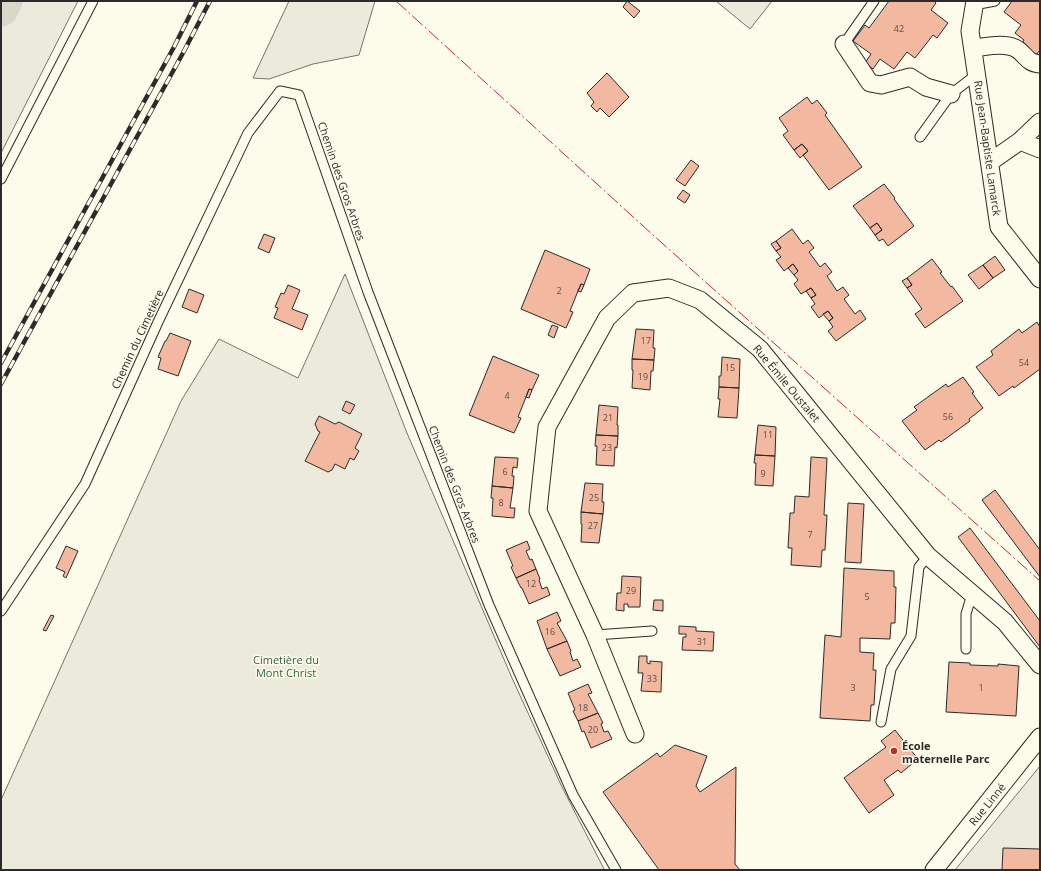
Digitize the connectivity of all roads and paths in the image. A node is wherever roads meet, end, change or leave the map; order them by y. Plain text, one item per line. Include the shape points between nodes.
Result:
1 (92, 1) edge
2 (874, 1) edge
3 (994, 1) edge
4 (975, 3) edge
5 (844, 44) joint
6 (973, 48) junction
7 (1040, 64) edge
8 (977, 74) junction
9 (951, 94) junction
10 (299, 95) joint
11 (1040, 122) edge
12 (920, 137) dead end
13 (1020, 141) junction
14 (1040, 149) edge
15 (990, 162) junction
16 (1, 179) edge
17 (1040, 279) edge
18 (928, 556) junction
19 (972, 594) junction
20 (1, 611) edge
21 (652, 632) dead end
22 (595, 635) junction
23 (966, 649) dead end
24 (1040, 665) edge
25 (881, 722) dead end
26 (635, 734) dead end
27 (1040, 737) edge
28 (616, 870) edge
29 (934, 870) edge

1 - 16 lane
2 - 5 lane
3 - 4 lane, Rue Jean-Baptiste Lamarck
4 - 6 street, Rue Jean-Baptiste Lamarck via 970,31
5 - 9 street via 870,83 881,85 910,77 926,87
6 - 7 street via 1001,45 1016,49 1028,60
6 - 8 street, Rue Jean-Baptiste Lamarck
8 - 9 lane, Rue Jean-Baptiste Lamarck
8 - 15 street, Rue Jean-Baptiste Lamarck
9 - 12 lane, Rue Jean-Baptiste Lamarck
10 - 20 lane, Chemin du Cimetière via 280,91 248,133 158,322 85,484
10 - 28 lane, Chemin des Gros Arbres via 368,292 489,605 573,795
11 - 13 street
13 - 14 street
13 - 15 street
15 - 17 street, Rue Jean-Baptiste Lamarck via 999,227
18 - 19 street, Rue Émile Oustalet
18 - 22 street, Rue Émile Oustalet via 760,348 700,300 669,288 633,293 607,318 547,427 538,511
18 - 25 lane via 919,567 911,636 891,669
19 - 23 lane via 966,614
19 - 24 street, Rue Émile Oustalet via 1005,622
21 - 22 lane
22 - 26 street, Rue Émile Oustalet
27 - 29 street, Rue Linné

